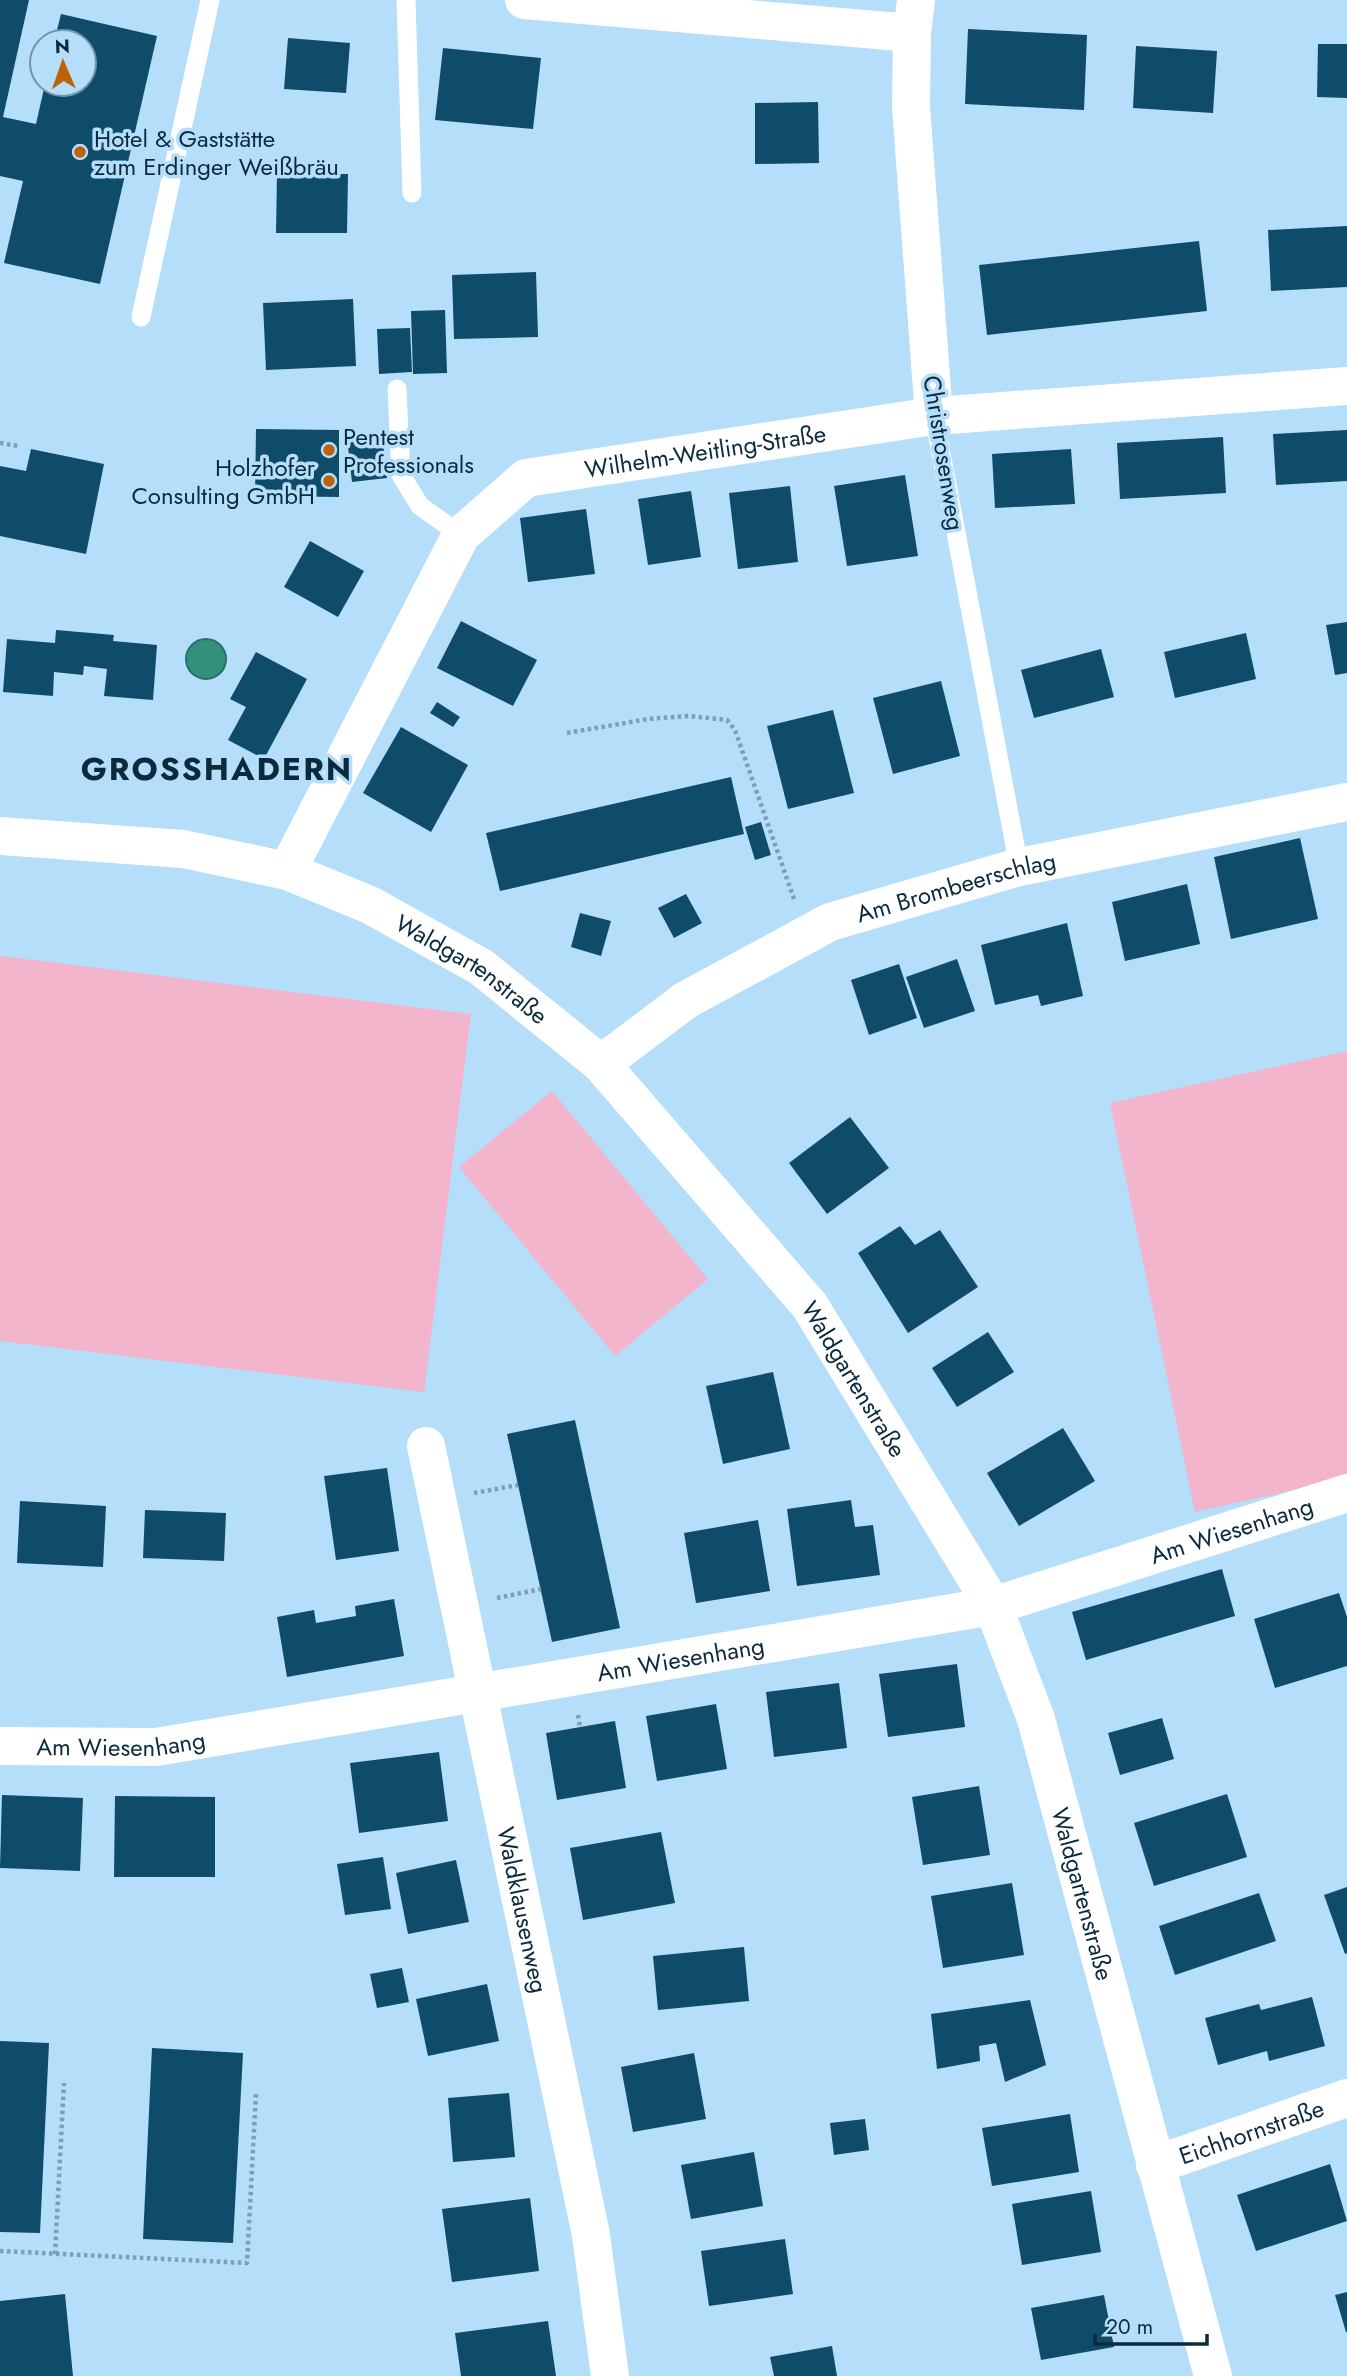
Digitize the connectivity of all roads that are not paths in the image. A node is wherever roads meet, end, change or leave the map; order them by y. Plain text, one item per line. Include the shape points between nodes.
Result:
1 (210, 0) edge
2 (406, 0) edge
3 (524, 0) edge
4 (914, 17) edge
5 (412, 193) dead end
6 (141, 317) dead end
7 (1347, 386) edge
8 (397, 389) dead end
9 (934, 416) junction
10 (461, 535) junction
11 (1347, 802) edge
12 (0, 836) edge
13 (1019, 867) junction
14 (287, 871) junction
15 (601, 1064) junction
16 (426, 1447) dead end
17 (1347, 1493) edge
18 (993, 1606) junction
19 (478, 1692) junction
20 (0, 1746) edge
21 (1347, 2098) edge
22 (1156, 2165) junction
23 (610, 2376) edge
24 (1213, 2376) edge

1 - 6 lane
2 - 5 lane
3 - 4 street
4 - 9 street, Christrosenweg via 911,107
7 - 9 street, Wilhelm-Weitling-Straße
8 - 10 lane via 401,475 420,506
9 - 10 street, Wilhelm-Weitling-Straße via 526,478
9 - 13 lane, Christrosenweg
10 - 14 street, Wilhelm-Weitling-Straße
11 - 13 street, Am Brombeerschlag
12 - 14 street, Waldgartenstraße via 183,849
13 - 15 street, Am Brombeerschlag via 830,922 686,1000
14 - 15 street, Waldgartenstraße via 370,905 481,967
15 - 18 street, Waldgartenstraße via 810,1306
16 - 19 street, Waldklausenweg
17 - 18 street, Am Wiesenhang
18 - 19 street, Am Wiesenhang
18 - 22 street, Waldgartenstraße via 1036,1719
19 - 20 street, Am Wiesenhang via 156,1747
19 - 23 street, Waldklausenweg via 591,2235
21 - 22 street, Eichhornstraße
22 - 24 street, Waldgartenstraße

